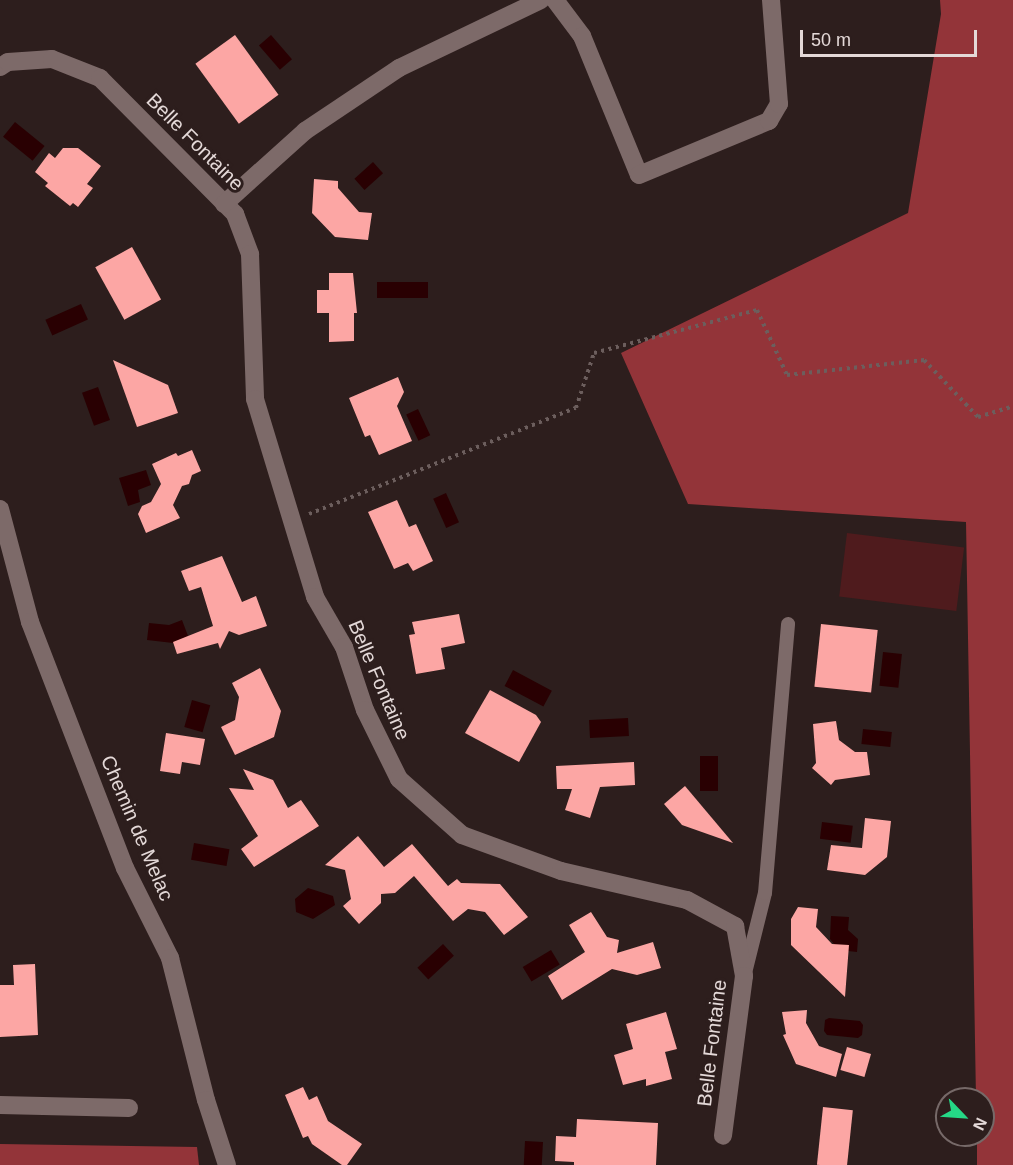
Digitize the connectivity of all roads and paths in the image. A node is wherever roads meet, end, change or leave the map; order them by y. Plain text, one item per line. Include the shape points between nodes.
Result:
1 (541, 0) edge
2 (555, 0) edge
3 (771, 0) edge
4 (0, 67) edge
5 (225, 204) junction
6 (1013, 406) edge
7 (0, 509) edge
8 (292, 521) junction
9 (788, 624) dead end
10 (744, 976) junction
11 (0, 1105) edge
12 (129, 1108) dead end
13 (723, 1136) dead end
14 (227, 1165) edge

1 - 5 street via 399,68 304,131
2 - 3 street via 582,36 639,175 769,122 779,104
4 - 5 street, Belle Fontaine via 8,62 52,59 100,78
5 - 8 street, Belle Fontaine via 235,214 250,254 255,399
6 - 8 path via 978,417 924,360 787,375 758,310 594,353 576,408
7 - 14 street, Chemin de Melac via 30,622 126,868 170,958
8 - 10 street, Belle Fontaine via 315,597 345,647 365,710 399,779 462,835 561,872 687,900 735,926
9 - 10 lane via 765,893
10 - 13 street, Belle Fontaine
11 - 12 street

